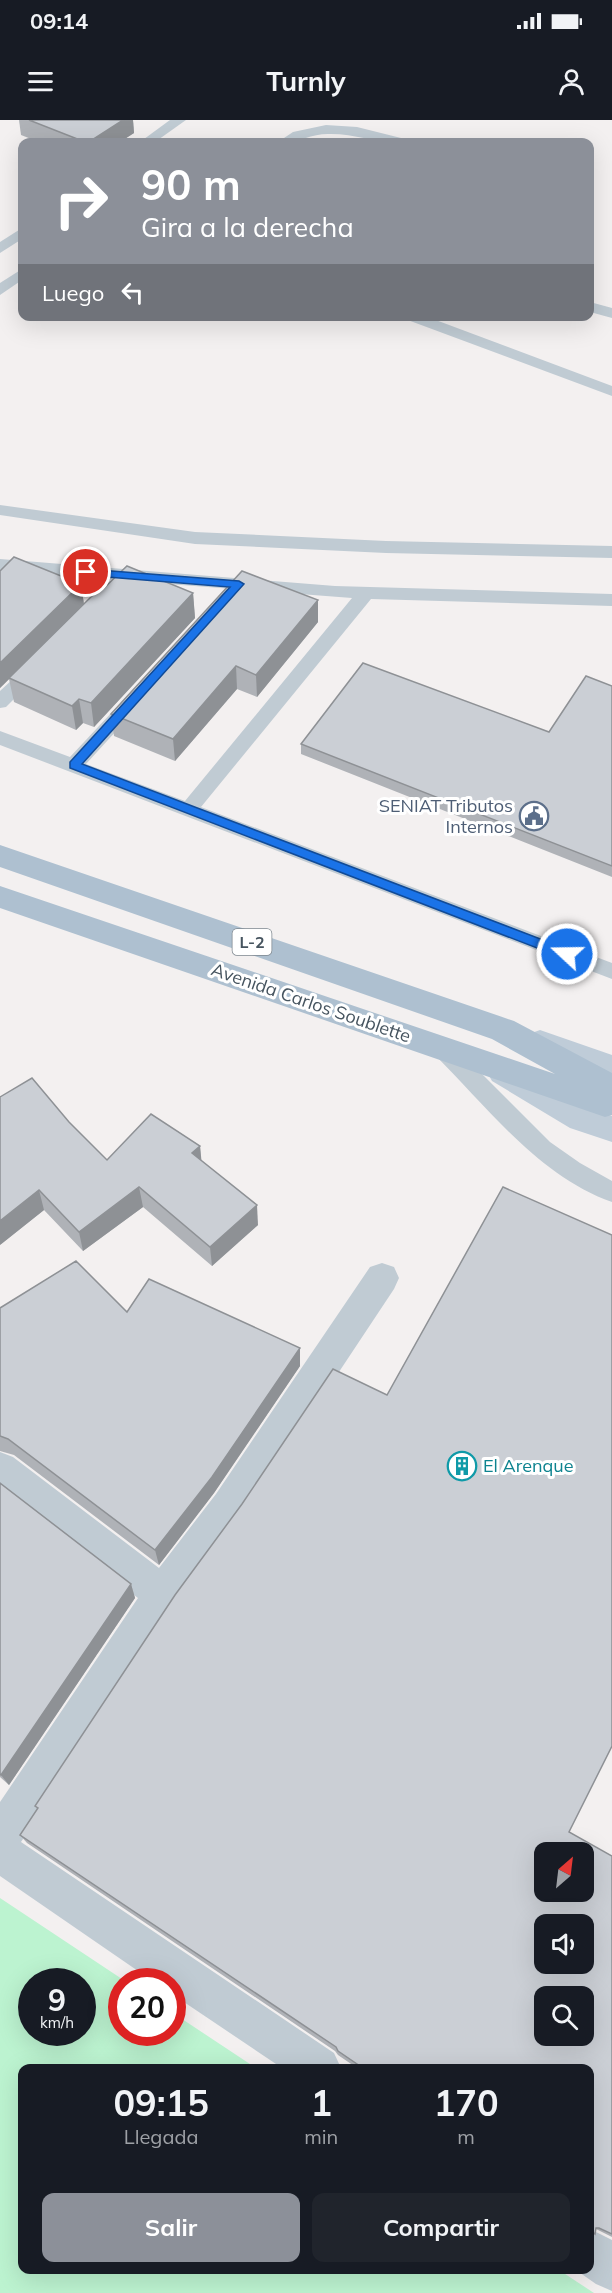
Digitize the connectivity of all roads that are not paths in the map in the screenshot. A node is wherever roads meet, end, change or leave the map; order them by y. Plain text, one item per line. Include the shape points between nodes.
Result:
1 (179, 120) edge
2 (153, 138) edge
3 (294, 138) edge
4 (387, 138) edge
5 (18, 235) edge
6 (0, 249) edge
7 (18, 276) edge
8 (0, 290) edge
9 (594, 308) edge
10 (612, 313) edge
11 (423, 321) edge
12 (612, 391) edge
13 (0, 510) edge
14 (612, 552) edge
15 (0, 565) edge
16 (127, 576) junction
17 (239, 584) junction
18 (110, 592) edge
19 (366, 593) junction
20 (612, 600) edge
21 (223, 602) edge
22 (42, 660) edge
23 (145, 688) edge
24 (0, 702) edge
25 (0, 738) edge
26 (74, 765) junction
27 (189, 809) junction
28 (0, 856) edge
29 (0, 897) edge
30 (612, 971) edge
31 (503, 1030) junction
32 (443, 1049) junction
33 (491, 1065) junction
34 (612, 1068) edge
35 (612, 1086) edge
36 (612, 1107) edge
37 (612, 1129) edge
38 (612, 1192) edge
39 (382, 1278) dead end
40 (0, 1469) edge
41 (163, 1594) junction
42 (0, 1838) edge
43 (0, 1852) edge
44 (313, 2064) edge
45 (594, 2255) edge
46 (612, 2268) edge

1 - 2 lane
3 - 4 lane via 316,128 338,127
5 - 6 lane
7 - 8 lane
9 - 10 lane
11 - 12 lane
13 - 14 lane via 195,538
15 - 16 lane
16 - 17 lane
16 - 18 lane
17 - 19 lane
17 - 21 lane
19 - 20 lane
19 - 27 lane
22 - 24 lane
23 - 26 lane
25 - 26 lane
26 - 27 lane
27 - 30 lane
28 - 31 main road, Avenida Carlos Soublette / L-2
29 - 32 main road, Avenida Carlos Soublette / L-2
31 - 34 street, Avenida Carlos Soublette / L-2
31 - 35 main road, L-2
32 - 33 main road, Avenida Carlos Soublette / L-2
32 - 38 lane via 542,1149
33 - 36 main road, L-2
33 - 37 street, Avenida Carlos Soublette / L-2 via 581,1119
39 - 41 street via 229,1506
40 - 41 street
41 - 42 street
43 - 44 street
45 - 46 street

